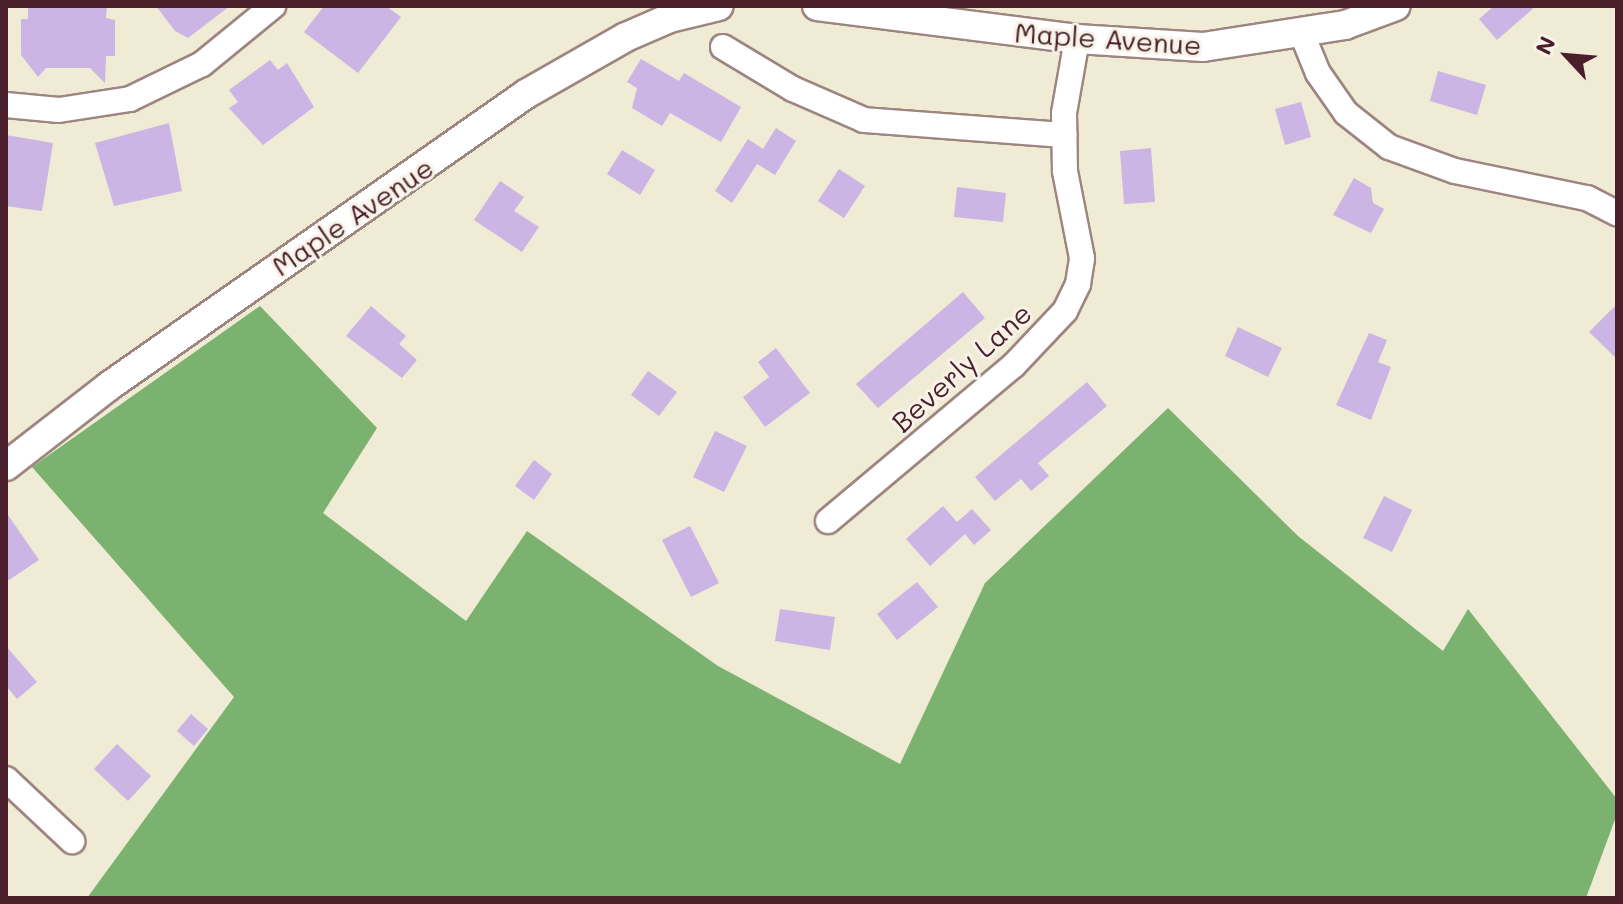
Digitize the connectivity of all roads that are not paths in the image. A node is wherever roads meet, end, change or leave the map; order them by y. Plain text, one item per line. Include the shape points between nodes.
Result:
1 (273, 6) edge
2 (719, 6) edge
3 (817, 6) edge
4 (1396, 6) edge
5 (934, 14) edge
6 (1302, 34) junction
7 (1077, 39) junction
8 (723, 47) dead end
9 (6, 105) edge
10 (1064, 135) junction
11 (1617, 213) edge
12 (6, 466) edge
13 (828, 521) dead end
14 (6, 779) edge
15 (72, 841) dead end

1 - 9 street via 202,64 130,99 59,110
2 - 12 street, Maple Avenue via 670,18 626,37 526,94 147,359
3 - 5 street, Maple Avenue
4 - 6 street, Maple Avenue
5 - 7 street, Maple Avenue
6 - 7 street, Maple Avenue via 1203,47
6 - 11 street via 1318,73 1346,113 1389,147 1455,171 1587,198
7 - 10 street, Beverly Lane
8 - 10 street via 793,89 864,120
10 - 13 street, Beverly Lane via 1065,171 1082,258 1078,284 1065,311 1013,366
14 - 15 street

